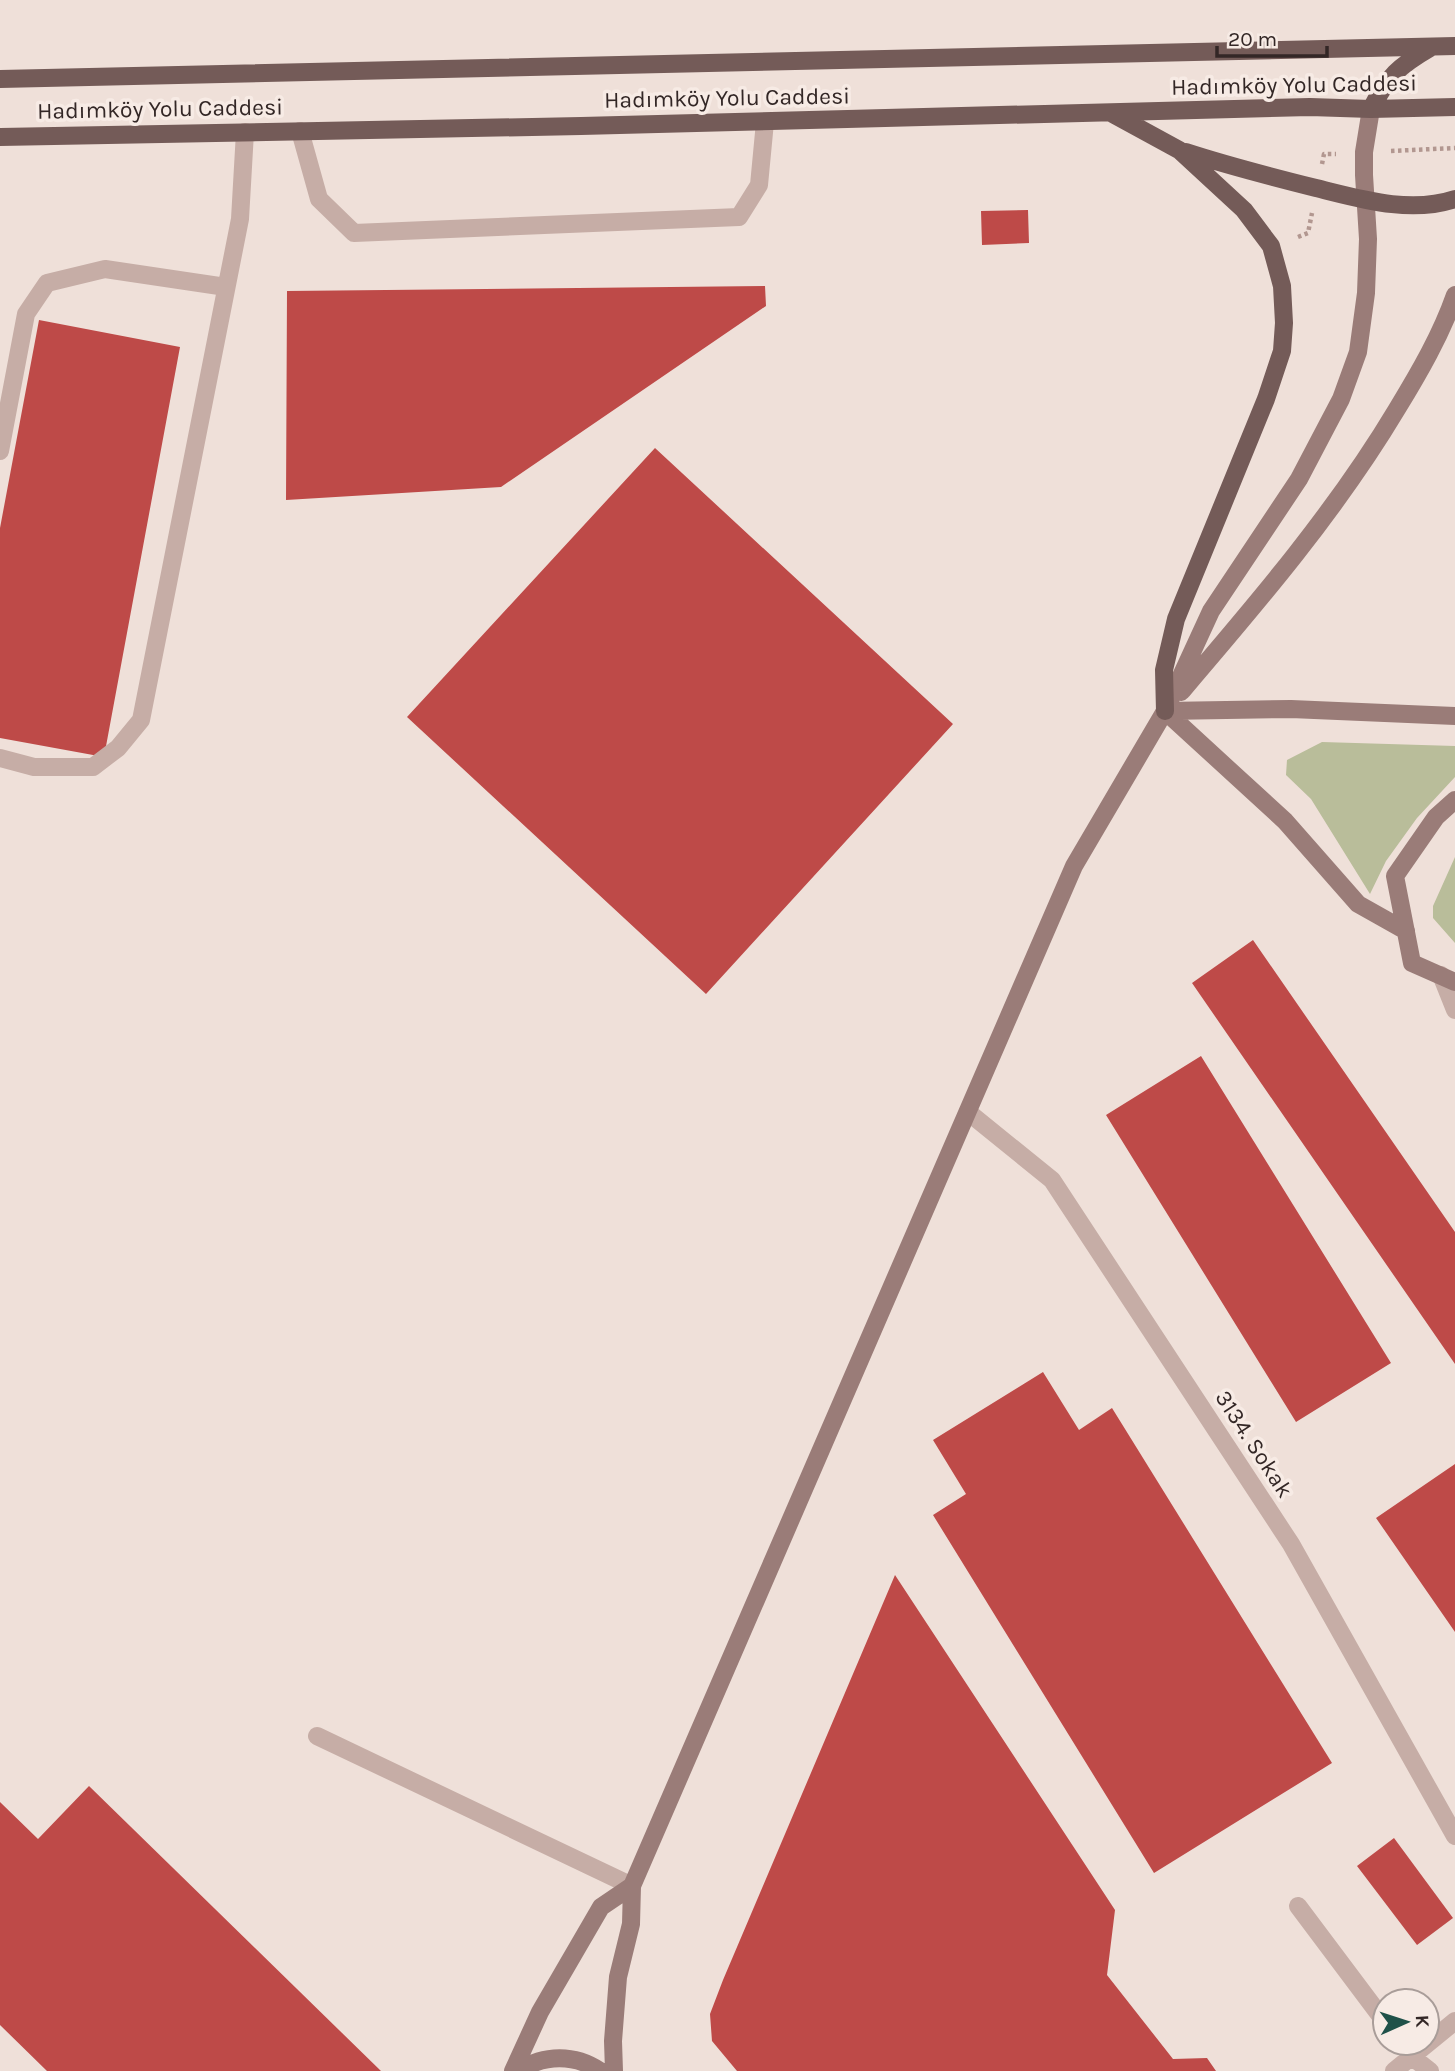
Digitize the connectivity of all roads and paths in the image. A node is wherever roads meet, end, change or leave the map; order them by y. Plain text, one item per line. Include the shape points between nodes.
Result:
1 (1433, 46) junction
2 (1455, 46) edge
3 (0, 79) edge
4 (1455, 107) edge
5 (1371, 109) junction
6 (1110, 113) junction
7 (765, 122) junction
8 (300, 131) junction
9 (245, 132) junction
10 (0, 137) edge
11 (1455, 148) edge
12 (1179, 150) junction
13 (1391, 151) dead end
14 (1341, 153) dead end
15 (1321, 171) dead end
16 (1365, 199) junction
17 (1455, 199) edge
18 (1312, 208) dead end
19 (1298, 237) dead end
20 (226, 287) junction
21 (1455, 295) edge
22 (0, 451) edge
23 (1165, 711) junction
24 (1455, 716) edge
25 (0, 758) edge
26 (1455, 800) edge
27 (1406, 932) junction
28 (1448, 978) edge
29 (1455, 1010) edge
30 (968, 1112) junction
31 (317, 1737) dead end
32 (1455, 1836) edge
33 (632, 1886) junction
34 (1298, 1906) dead end
35 (1371, 2003) edge
36 (1415, 2057) edge
37 (513, 2071) edge
38 (519, 2071) edge
39 (600, 2071) edge
40 (614, 2071) edge
41 (1430, 2071) edge

1 - 2 main road, Hadımköy Yolu Caddesi
1 - 3 main road, Hadımköy Yolu Caddesi
1 - 5 main road via 1402,65
4 - 5 main road, Hadımköy Yolu Caddesi
5 - 6 main road, Hadımköy Yolu Caddesi
5 - 16 main road via 1364,152
6 - 7 main road, Hadımköy Yolu Caddesi
6 - 12 main road
7 - 8 main road, Hadımköy Yolu Caddesi
7 - 8 street via 759,185 739,217 354,233 319,200
8 - 9 main road, Hadımköy Yolu Caddesi
9 - 10 main road, Hadımköy Yolu Caddesi
9 - 20 street via 240,219
11 - 13 path
12 - 16 main road via 1254,174
12 - 23 main road via 1244,211 1271,246 1282,286 1284,323 1282,351 1266,399 1176,619 1164,670
14 - 15 path via 1324,154
16 - 17 main road via 1425,205
16 - 23 main road via 1366,293 1358,352 1341,399 1299,479 1211,611
18 - 19 path via 1308,233
20 - 22 street via 105,269 47,283 26,313
20 - 25 street via 141,720 118,748 93,767 34,767
21 - 23 main road via 1422,369 1350,484
23 - 24 main road via 1291,709
23 - 27 main road via 1285,821 1358,904
23 - 30 main road via 1074,866
26 - 27 main road via 1436,817 1395,876
27 - 28 main road via 1412,962
28 - 29 street
30 - 32 street, 3134. Sokak via 1052,1180 1291,1544
30 - 33 main road
31 - 33 street
33 - 37 main road via 601,1907 540,2012
33 - 40 main road via 631,1924 618,1977
34 - 35 street
36 - 41 street
38 - 39 main road via 554,2057 578,2059

